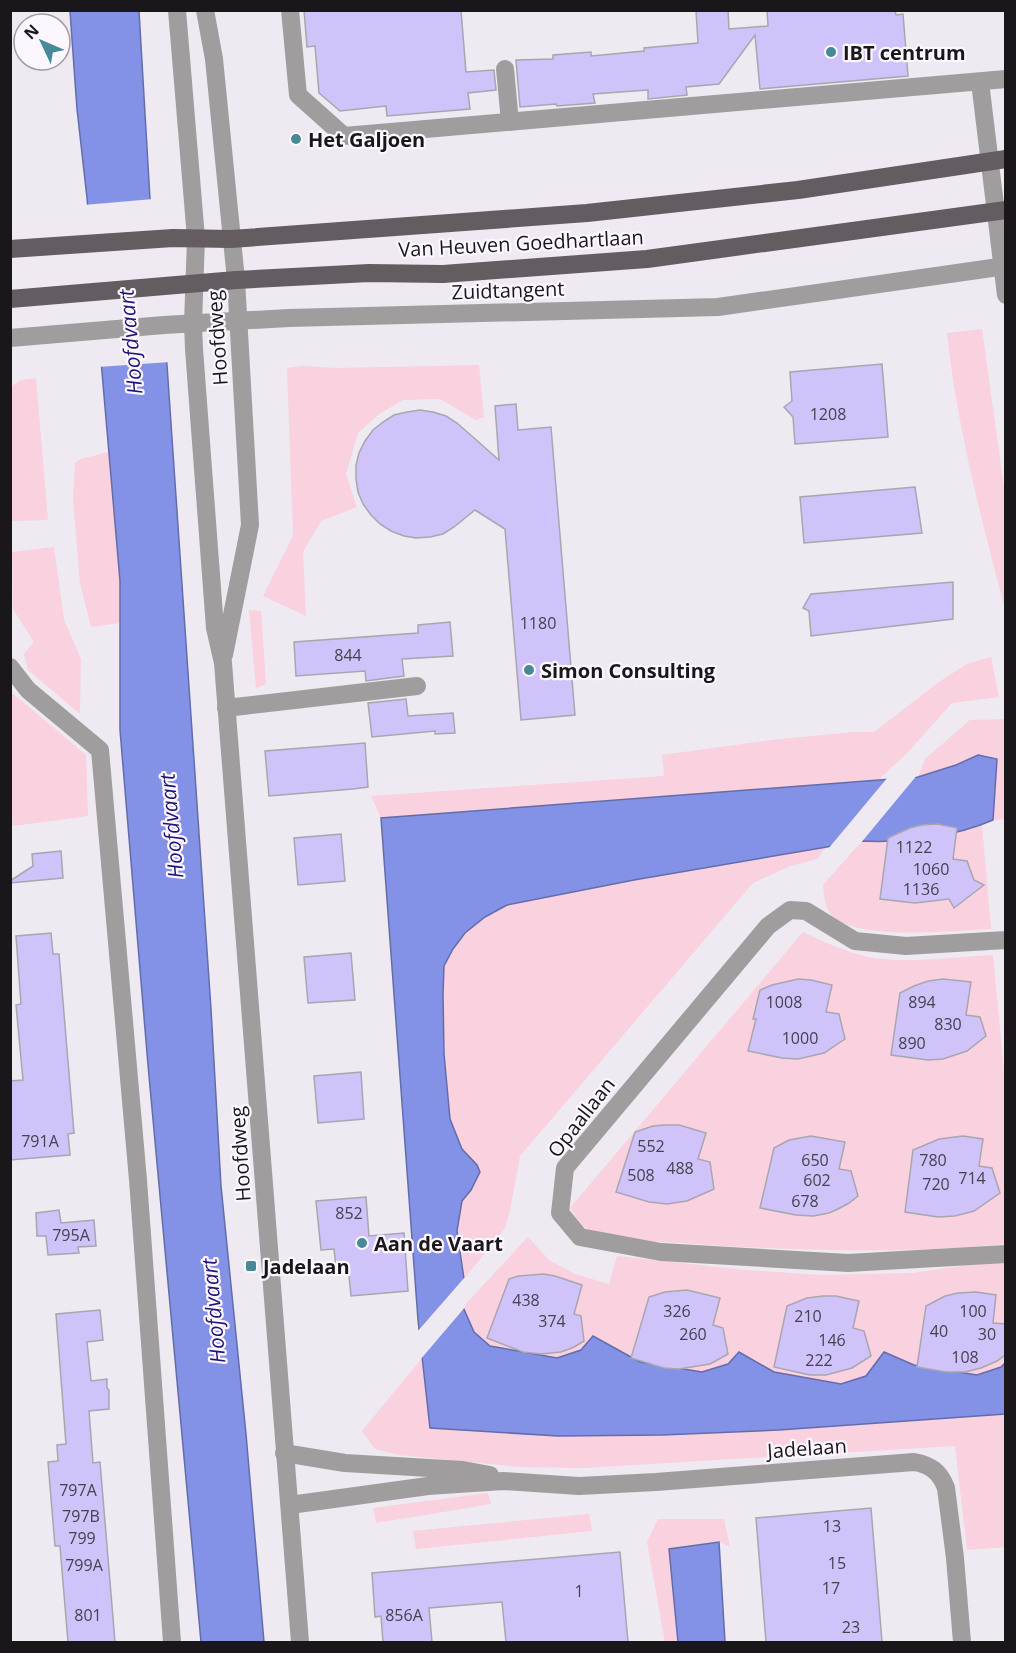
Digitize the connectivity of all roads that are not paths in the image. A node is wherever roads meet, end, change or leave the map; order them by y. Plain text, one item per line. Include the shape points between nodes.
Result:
1 (177, 10) edge
2 (206, 10) edge
3 (291, 10) edge
4 (505, 69) dead end
5 (1005, 79) edge
6 (980, 82) junction
7 (510, 122) junction
8 (998, 161) edge
9 (1001, 211) edge
10 (196, 238) junction
11 (231, 239) junction
12 (10, 249) edge
13 (1004, 266) edge
14 (236, 280) junction
15 (186, 285) junction
16 (1005, 295) edge
17 (10, 299) edge
18 (237, 321) junction
19 (186, 324) junction
20 (10, 338) edge
21 (223, 663) junction
22 (10, 667) edge
23 (417, 686) dead end
24 (226, 708) junction
25 (1005, 940) edge
26 (1005, 1254) edge
27 (285, 1453) junction
28 (503, 1481) junction
29 (290, 1505) junction
30 (172, 1642) edge
31 (300, 1642) edge
32 (962, 1642) edge

1 - 10 street, Hoofdweg
2 - 11 street, Hoofdweg
3 - 7 street via 298,95 344,136
4 - 7 street
5 - 6 street
6 - 7 street
6 - 8 street
8 - 9 street
8 - 11 main road, Van Heuven Goedhartlaan via 798,190 587,213
9 - 13 street
9 - 14 main road, Van Heuven Goedhartlaan via 647,260 443,274 369,273
10 - 11 main road, Van Heuven Goedhartlaan
10 - 12 main road, Van Heuven Goedhartlaan
10 - 15 street, Hoofdweg
11 - 14 street, Hoofdweg
13 - 16 street
13 - 18 street, Zuidtangent via 718,307
14 - 15 main road, Van Heuven Goedhartlaan
14 - 18 street, Hoofdweg
15 - 17 main road, Van Heuven Goedhartlaan
15 - 19 street, Hoofdweg
18 - 19 street, Zuidtangent
18 - 21 street, Hoofdweg via 250,525
19 - 20 street, Zuidtangent
19 - 21 street, Hoofdweg via 215,628
21 - 24 street, Hoofdweg
22 - 30 street via 28,690 100,750 138,1180
23 - 24 street
24 - 27 street, Hoofdweg
25 - 26 street, Opaallaan via 906,946 855,941 806,911 790,909 768,926 565,1168 560,1213 580,1237 661,1252 848,1263
27 - 28 street, Jadelaan via 345,1463 471,1471
27 - 29 street, Hoofdweg
28 - 29 street, Jadelaan via 428,1486
28 - 32 street, Jadelaan via 579,1486 926,1464 942,1478 946,1488
29 - 31 street, Hoofdweg

